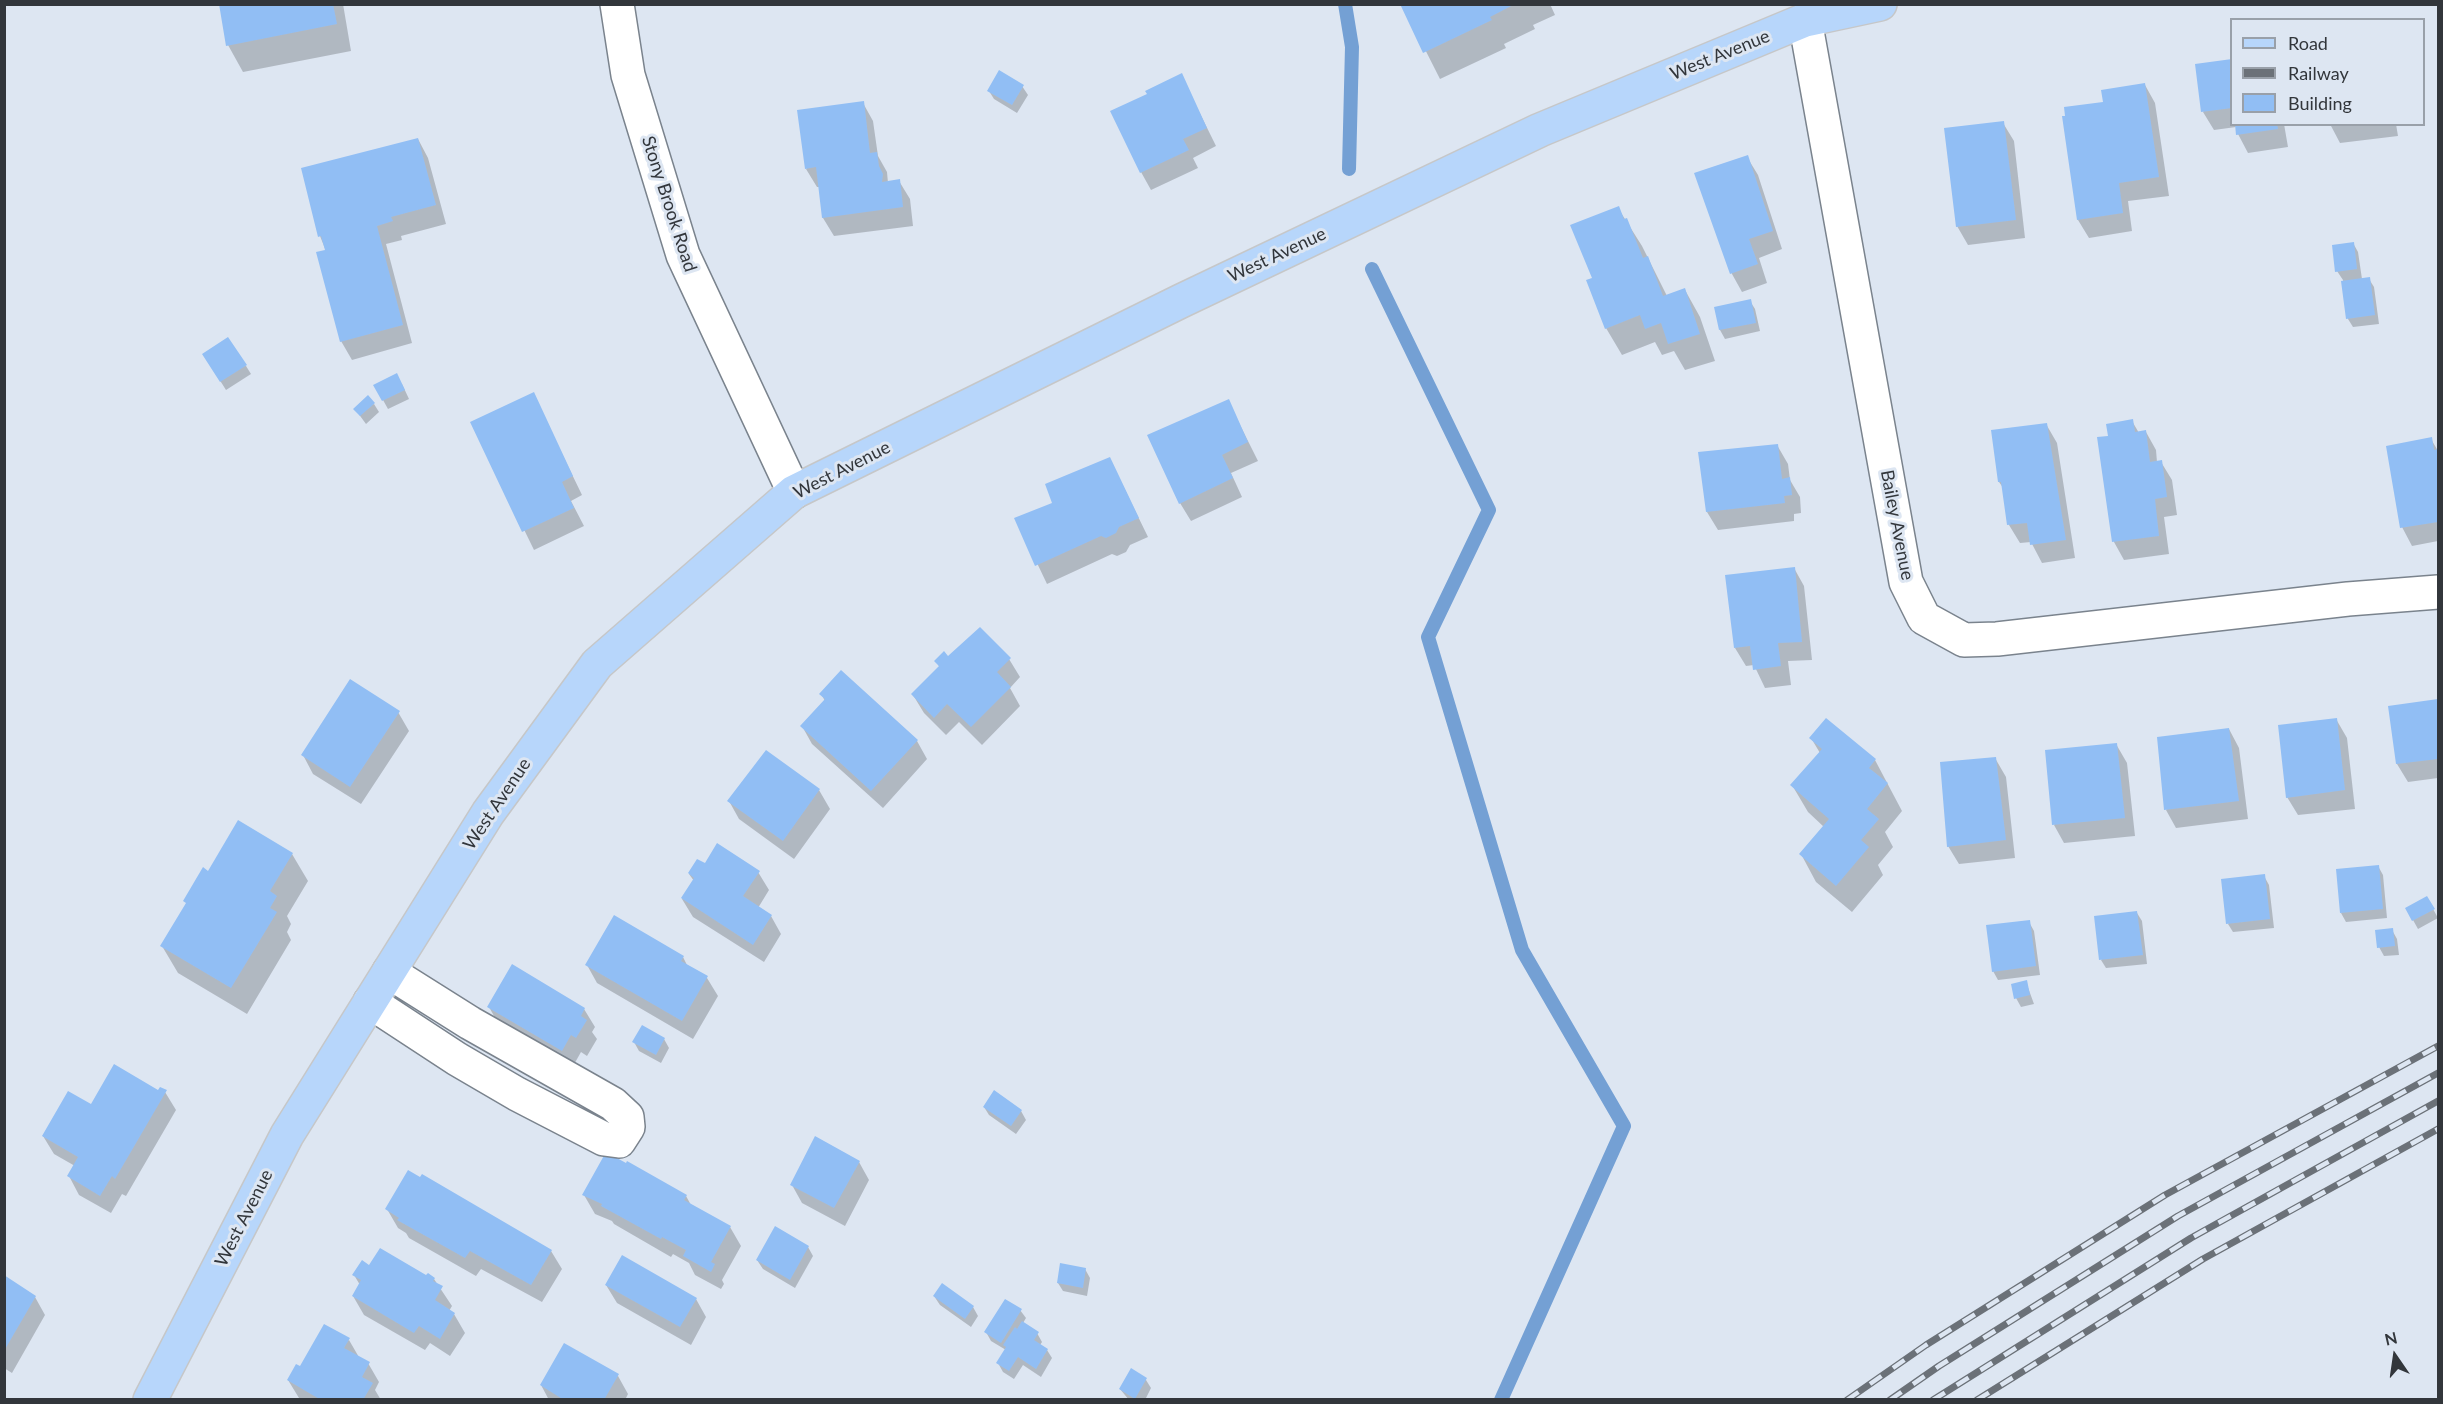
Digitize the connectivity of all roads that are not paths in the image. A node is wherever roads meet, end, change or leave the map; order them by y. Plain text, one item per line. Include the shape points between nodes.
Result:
1 (617, 4) edge
2 (1880, 4) edge
3 (1805, 20) junction
4 (794, 492) junction
5 (2439, 592) edge
6 (389, 972) junction
7 (370, 1002) junction
8 (150, 1400) edge

1 - 4 street, Stony Brook Road via 628,75 683,255
2 - 3 main road, West Avenue
3 - 4 main road, West Avenue via 1540,130
3 - 5 street, Bailey Avenue via 1906,582 1924,618 1964,640 1997,639 2348,598
4 - 6 main road, West Avenue via 597,664 488,813
6 - 7 main road, West Avenue
6 - 7 street via 613,1104 627,1117 624,1134 620,1140 604,1139 517,1094
7 - 8 main road, West Avenue via 287,1135

